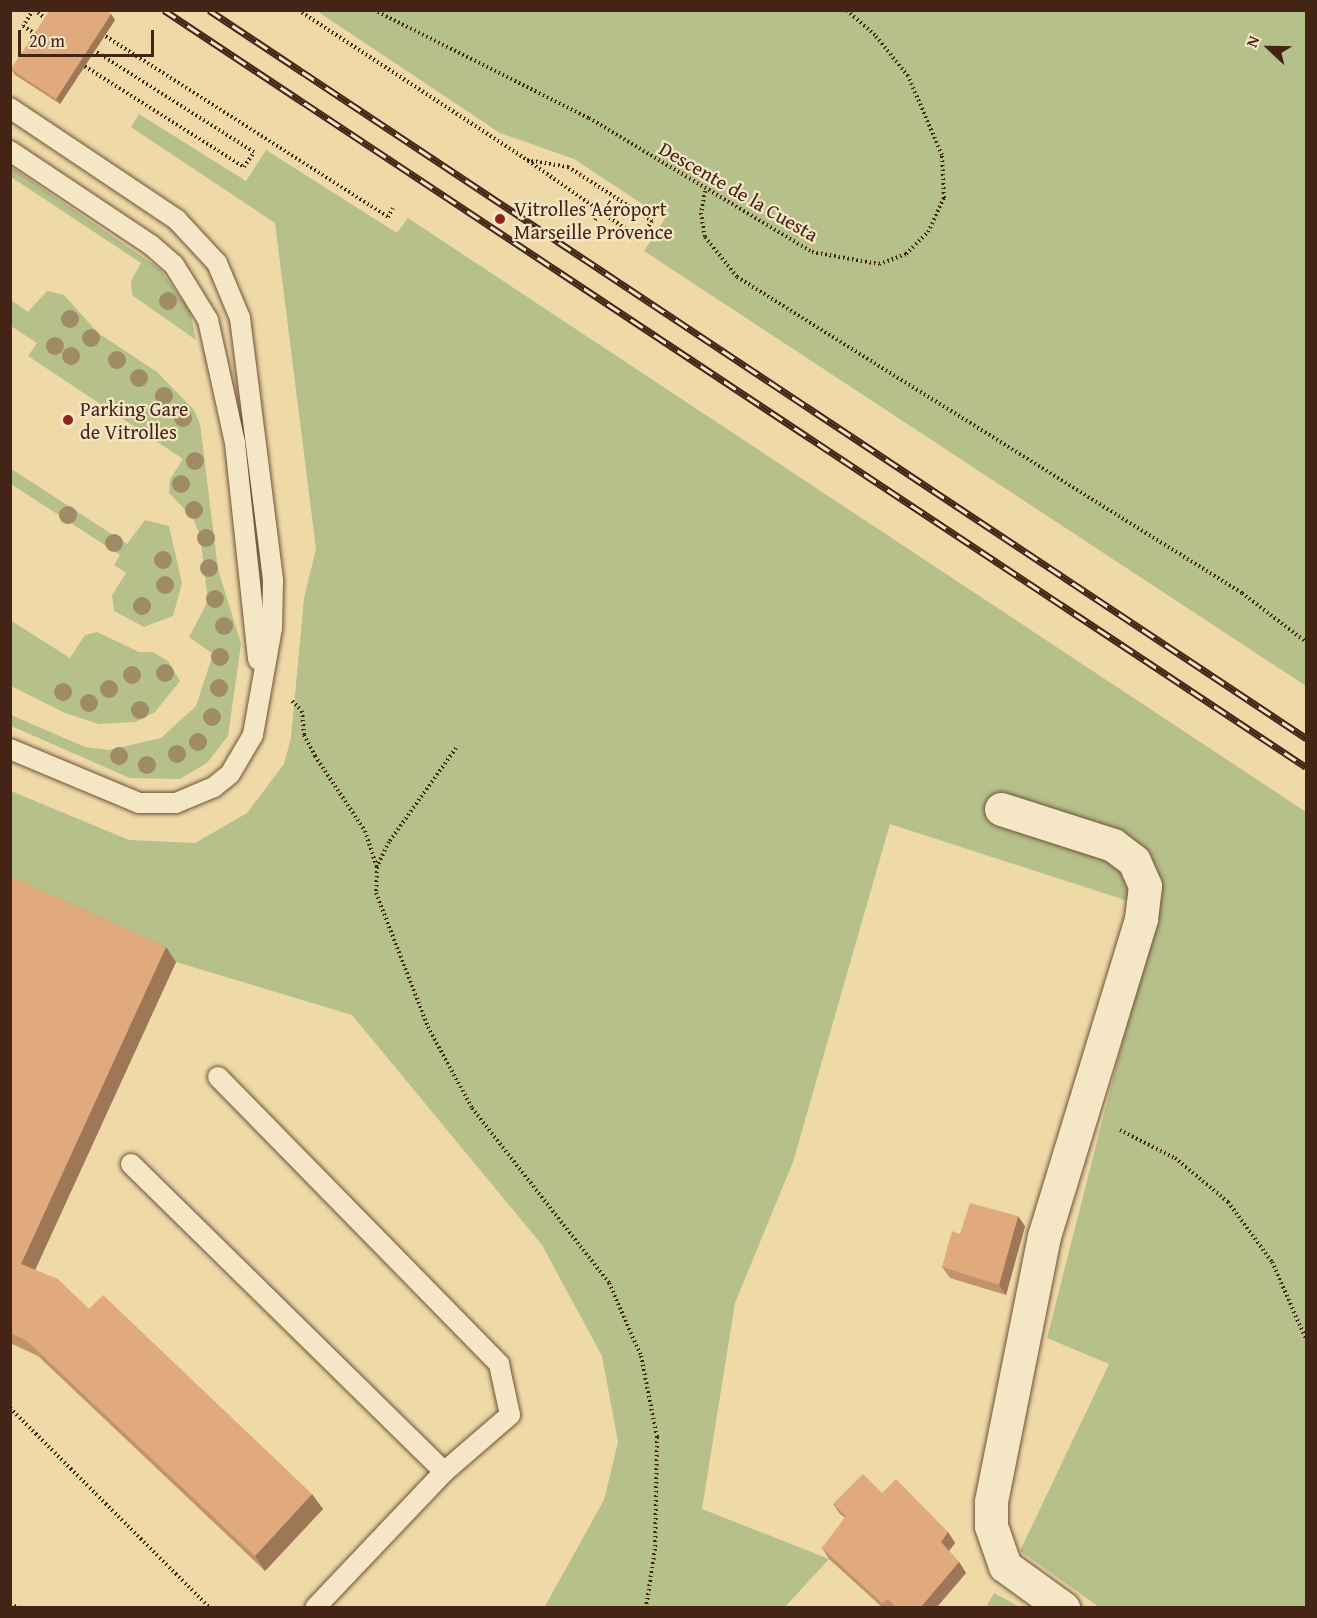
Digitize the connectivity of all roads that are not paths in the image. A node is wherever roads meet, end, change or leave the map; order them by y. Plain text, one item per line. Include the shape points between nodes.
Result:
1 (10, 108) edge
2 (10, 151) edge
3 (258, 711) junction
4 (10, 749) edge
5 (1001, 809) dead end
6 (218, 1077) dead end
7 (131, 1164) dead end
8 (444, 1472) junction
9 (315, 1608) edge
10 (1063, 1608) edge

1 - 3 lane via 177,220 200,241 231,288 240,318 273,581
2 - 3 lane via 151,245 174,265 208,320 236,443 256,618
3 - 4 lane via 253,735 230,774 176,803 121,798
5 - 10 street via 1113,846 1134,861 1145,886 1141,919 1044,1236 991,1518 1005,1566
6 - 8 lane via 499,1364 510,1414
7 - 8 lane
8 - 9 lane

